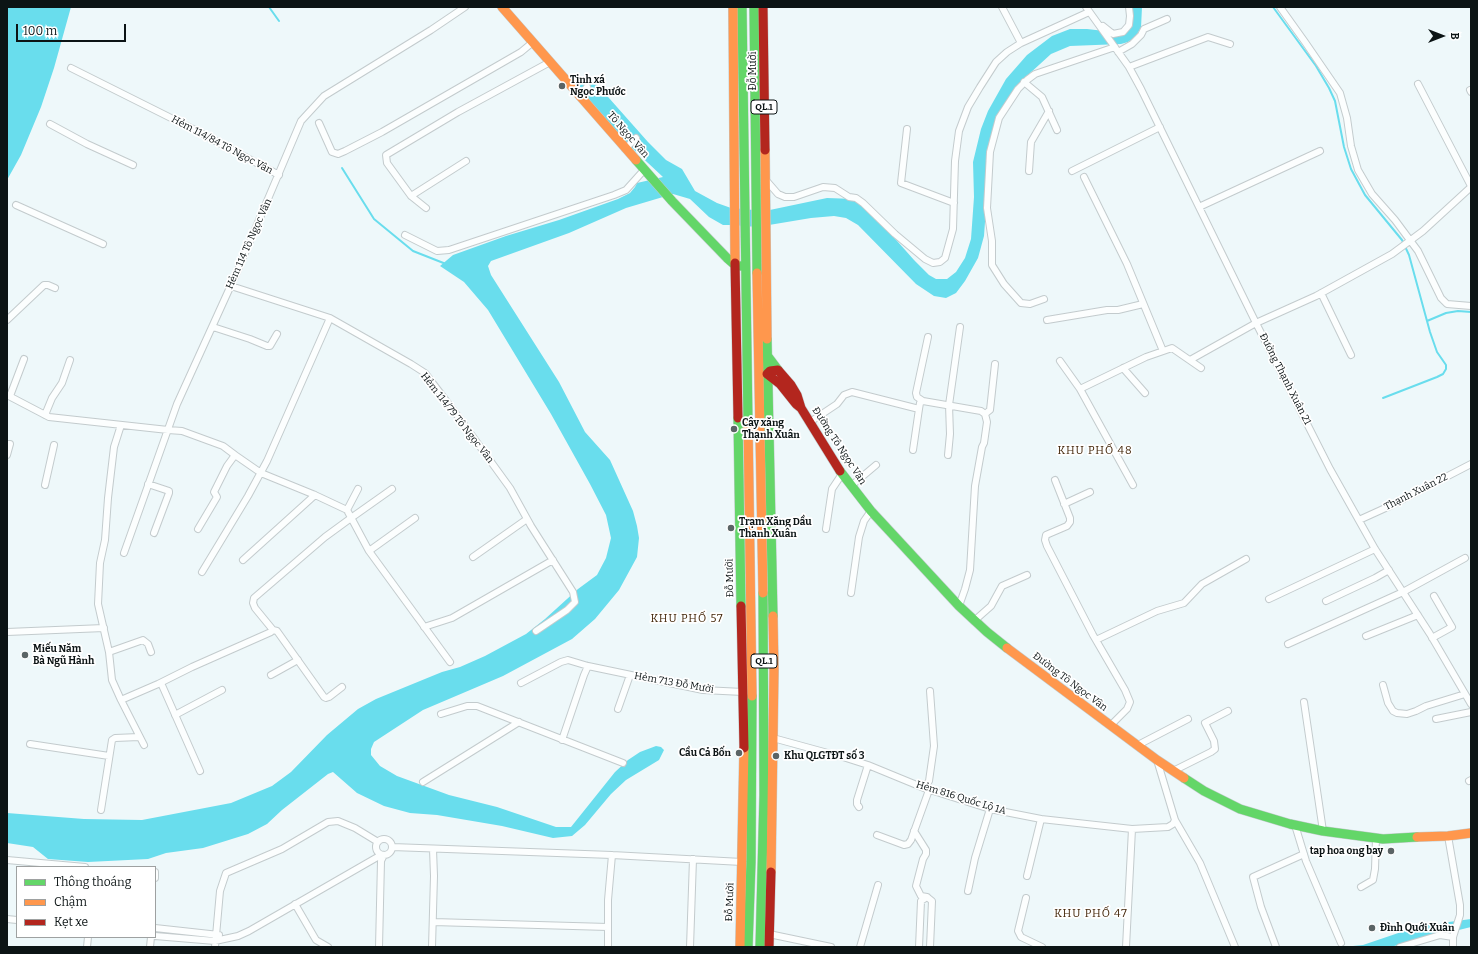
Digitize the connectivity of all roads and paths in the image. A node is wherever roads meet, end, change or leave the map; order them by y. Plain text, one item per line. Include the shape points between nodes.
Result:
1 (465, 7) edge
2 (502, 7) edge
3 (733, 7) edge
4 (741, 7) edge
5 (754, 7) edge
6 (763, 7) edge
7 (1002, 7) edge
8 (1128, 7) edge
9 (1280, 7) edge
10 (1087, 9) edge
11 (1167, 19) dead end
12 (1096, 22) junction
13 (533, 42) junction
14 (1021, 43) junction
15 (1230, 44) dead end
16 (1116, 49) junction
17 (550, 62) junction
18 (1129, 67) junction
19 (71, 68) dead end
20 (1024, 82) junction
21 (1418, 84) dead end
22 (587, 87) dead end
23 (582, 95) junction
24 (1049, 111) junction
25 (319, 123) dead end
26 (50, 124) dead end
27 (1160, 127) junction
28 (907, 129) dead end
29 (1057, 130) dead end
30 (636, 138) dead end
31 (626, 147) junction
32 (1320, 151) dead end
33 (466, 161) dead end
34 (133, 165) dead end
35 (1029, 171) dead end
36 (1072, 171) dead end
37 (647, 173) junction
38 (279, 175) junction
39 (1084, 177) dead end
40 (765, 179) junction
41 (1471, 186) edge
42 (411, 196) junction
43 (954, 203) junction
44 (16, 205) dead end
45 (760, 206) junction
46 (1199, 207) junction
47 (426, 208) dead end
48 (761, 233) junction
49 (405, 235) dead end
50 (1409, 241) junction
51 (103, 244) dead end
52 (735, 265) junction
53 (745, 268) junction
54 (231, 286) junction
55 (55, 288) dead end
56 (1321, 293) junction
57 (1044, 299) dead end
58 (1143, 304) junction
59 (1471, 306) edge
60 (330, 318) junction
61 (7, 320) edge
62 (1047, 320) dead end
63 (1256, 323) junction
64 (213, 327) junction
65 (960, 327) dead end
66 (277, 334) dead end
67 (928, 337) dead end
68 (758, 344) junction
69 (1163, 351) junction
70 (767, 355) junction
71 (1350, 355) dead end
72 (24, 359) dead end
73 (70, 360) dead end
74 (1190, 360) junction
75 (1060, 361) dead end
76 (995, 364) dead end
77 (1123, 368) junction
78 (1201, 368) dead end
79 (778, 370) junction
80 (747, 374) junction
81 (762, 374) junction
82 (737, 375) junction
83 (1080, 389) junction
84 (1146, 393) dead end
85 (8, 396) edge
86 (923, 401) junction
87 (949, 405) junction
88 (801, 408) junction
89 (919, 409) junction
90 (985, 414) junction
91 (45, 415) junction
92 (810, 422) junction
93 (121, 425) junction
94 (168, 430) junction
95 (7, 444) edge
96 (54, 446) dead end
97 (913, 450) dead end
98 (7, 455) edge
99 (236, 455) junction
100 (948, 455) dead end
101 (876, 464) dead end
102 (1471, 464) edge
103 (261, 473) junction
104 (842, 474) junction
105 (1055, 480) dead end
106 (148, 484) junction
107 (45, 485) dead end
108 (1134, 485) dead end
109 (851, 486) junction
110 (358, 489) dead end
111 (392, 489) dead end
112 (1090, 492) dead end
113 (315, 495) junction
114 (1064, 504) junction
115 (347, 510) junction
116 (871, 511) junction
117 (350, 518) junction
118 (415, 518) dead end
119 (527, 519) junction
120 (1359, 520) junction
121 (198, 529) dead end
122 (826, 529) dead end
123 (154, 532) dead end
124 (1375, 549) junction
125 (369, 551) junction
126 (124, 553) dead end
127 (473, 557) dead end
128 (1465, 558) dead end
129 (1246, 559) dead end
130 (243, 560) dead end
131 (553, 560) junction
132 (1389, 570) junction
133 (202, 572) dead end
134 (1027, 576) dead end
135 (1403, 592) junction
136 (851, 593) dead end
137 (1434, 596) dead end
138 (1270, 599) dead end
139 (1326, 601) dead end
140 (959, 606) junction
141 (1418, 615) junction
142 (974, 621) junction
143 (424, 627) junction
144 (104, 628) junction
145 (273, 630) junction
146 (536, 631) dead end
147 (7, 632) edge
148 (1366, 636) dead end
149 (1432, 638) junction
150 (1096, 640) junction
151 (1288, 644) dead end
152 (109, 652) junction
153 (151, 652) dead end
154 (298, 660) junction
155 (450, 662) dead end
156 (588, 666) junction
157 (630, 675) junction
158 (271, 676) dead end
159 (161, 683) junction
160 (521, 683) dead end
161 (1383, 685) dead end
162 (342, 687) dead end
163 (222, 690) dead end
164 (930, 691) dead end
165 (743, 692) junction
166 (1465, 694) junction
167 (121, 700) junction
168 (1304, 702) dead end
169 (1471, 704) edge
170 (618, 709) dead end
171 (1228, 711) dead end
172 (1471, 712) edge
173 (441, 714) dead end
174 (175, 715) junction
175 (1188, 719) dead end
176 (1436, 719) dead end
177 (519, 722) junction
178 (1111, 725) junction
179 (138, 736) junction
180 (773, 738) junction
181 (562, 740) junction
182 (30, 744) dead end
183 (144, 745) dead end
184 (1138, 745) junction
185 (109, 756) junction
186 (1157, 760) junction
187 (623, 763) dead end
188 (868, 765) junction
189 (200, 771) dead end
190 (1173, 771) junction
191 (423, 782) dead end
192 (927, 789) junction
193 (859, 807) dead end
194 (990, 809) junction
195 (101, 810) dead end
196 (1041, 819) junction
197 (1175, 820) junction
198 (1295, 825) junction
199 (1132, 829) junction
200 (914, 831) junction
201 (1323, 831) junction
202 (1471, 833) edge
203 (877, 835) dead end
204 (1448, 836) junction
205 (1376, 838) junction
206 (378, 842) junction
207 (392, 847) junction
208 (433, 849) junction
209 (1304, 854) junction
210 (382, 855) junction
211 (612, 855) junction
212 (7, 860) edge
213 (693, 860) junction
214 (746, 862) junction
215 (74, 866) edge
216 (1027, 876) dead end
217 (878, 885) dead end
218 (1361, 887) dead end
219 (968, 891) dead end
220 (927, 897) junction
221 (1026, 898) dead end
222 (295, 904) junction
223 (433, 922) junction
224 (608, 927) junction
225 (156, 928) edge
226 (216, 934) junction
227 (769, 934) junction
228 (1454, 935) junction
229 (156, 936) edge
230 (226, 938) junction
231 (1341, 943) dead end
232 (215, 944) edge
233 (328, 947) edge
234 (379, 947) edge
235 (432, 947) edge
236 (608, 947) edge
237 (690, 947) edge
238 (740, 947) edge
239 (748, 947) edge
240 (760, 947) edge
241 (769, 947) edge
242 (831, 947) edge
243 (860, 947) edge
244 (919, 947) edge
245 (930, 947) edge
246 (1042, 947) edge
247 (1126, 947) edge
248 (1235, 947) edge
249 (1276, 947) edge
250 (1400, 947) edge
251 (1453, 947) edge

1 - 38 street, Hẻm 114 Tô Ngọc Vân via 324,96 301,121
2 - 13 main road, Tô Ngọc Vân
3 - 52 main road, Đỗ Mười / QL.1
4 - 53 main road, Đỗ Mười / QL.1
5 - 45 main road, Đỗ Mười / QL.1
6 - 40 main road, Đỗ Mười / QL.1
7 - 14 street
8 - 12 street via 1129,25 1123,32 1113,34
9 - 50 street via 1340,93 1358,170 1372,194
10 - 12 street
10 - 14 street
11 - 16 street via 1144,29 1132,44
12 - 16 street, Đường Thạnh Xuân 21
13 - 17 main road, Tô Ngọc Vân
13 - 25 street via 515,56 345,152 332,152
14 - 43 street via 996,62 968,107 959,131
15 - 18 street via 1208,37
16 - 18 street, Đường Thạnh Xuân 21
16 - 20 street via 1035,74
17 - 23 main road, Tô Ngọc Vân
17 - 42 street via 386,155 386,163
18 - 27 street, Đường Thạnh Xuân 21
19 - 38 street, Hẻm 114/84 Tô Ngọc Vân
20 - 24 street via 1039,94
20 - 57 street via 999,118 990,152 987,208 992,241 992,265 1021,303 1030,304
21 - 41 street
22 - 23 street
23 - 31 main road, Tô Ngọc Vân
24 - 29 street
24 - 35 street via 1031,142
26 - 34 street
27 - 36 street
27 - 46 street, Đường Thạnh Xuân 21
28 - 43 street via 900,183
30 - 31 street
31 - 37 main road, Tô Ngọc Vân
32 - 46 street
33 - 42 street
37 - 49 street via 626,190 614,195 448,250 437,251
37 - 52 main road, Tô Ngọc Vân
38 - 54 street, Hẻm 114 Tô Ngọc Vân
39 - 58 street via 1127,264
40 - 43 street via 778,194 785,197 794,197 824,187 834,188 856,198 895,234 933,263 945,258 953,229
40 - 45 main road, Đỗ Mười / QL.1
41 - 50 street
42 - 47 street
44 - 51 street
45 - 48 main road, QL.1
46 - 63 street, Đường Thạnh Xuân 21
48 - 68 main road, QL.1
48 - 70 main road, QL.1
50 - 56 street via 1392,254
50 - 59 street via 1418,251 1441,298 1447,304
52 - 53 main road, Tô Ngọc Vân
52 - 82 main road, Đỗ Mười / QL.1
53 - 80 main road, Đỗ Mười / QL.1
54 - 60 street, Hẻm 114/79 Tô Ngọc Vân
54 - 64 street, Hẻm 114 Tô Ngọc Vân
55 - 61 street via 44,285
56 - 63 street
56 - 71 street
58 - 62 street
58 - 69 street
60 - 103 street
60 - 119 street, Hẻm 114/79 Tô Ngọc Vân via 424,374 510,488
63 - 74 street
63 - 120 street, Đường Thạnh Xuân 21 via 1330,469
64 - 66 street via 267,346 270,346
64 - 94 street, Hẻm 114 Tô Ngọc Vân via 177,404
65 - 87 street
67 - 86 street via 916,393
68 - 70 main road, Đường Tô Ngọc Vân
68 - 81 main road, QL.1
69 - 74 street via 1172,348
69 - 77 street
70 - 79 main road, Đường Tô Ngọc Vân
70 - 81 main road, QL.1
72 - 85 street
73 - 91 street via 62,383
74 - 78 street
75 - 83 street
76 - 90 street via 990,410
77 - 83 street
77 - 84 street
79 - 81 main road
79 - 88 main road, Đường Tô Ngọc Vân via 791,385
80 - 81 main road
80 - 82 main road
80 - 214 main road, Đỗ Mười / QL.1 via 752,667
81 - 88 main road via 780,384
81 - 180 main road, QL.1 via 774,670
81 - 240 main road, QL.1 via 764,802
82 - 165 main road, Đỗ Mười / QL.1
83 - 108 street
85 - 91 street
86 - 87 street
86 - 89 street
87 - 90 street
87 - 100 street
88 - 92 main road, Đường Tô Ngọc Vân
89 - 92 street via 852,392 844,395 837,404
89 - 97 street
90 - 140 street via 987,422 984,443 974,486 970,570
91 - 93 street
92 - 104 main road, Đường Tô Ngọc Vân
93 - 94 street
93 - 144 street via 114,447 105,540 100,563 98,604
94 - 99 street via 182,431 224,446
94 - 106 street, Hẻm 114 Tô Ngọc Vân
95 - 98 street via 10,444
96 - 107 street
99 - 103 street
99 - 121 street via 214,492 217,497
101 - 109 street
102 - 120 street, Thạnh Xuân 22
103 - 113 street
103 - 133 street
104 - 109 main road, Đường Tô Ngọc Vân
104 - 122 street via 832,489
105 - 114 street
106 - 123 street via 170,493
106 - 126 street, Hẻm 114 Tô Ngọc Vân
109 - 116 main road, Đường Tô Ngọc Vân
110 - 115 street
111 - 117 street
112 - 114 street
113 - 115 street
113 - 130 street
114 - 150 street via 1070,522 1067,526 1046,535 1045,540
115 - 117 street
116 - 136 street via 864,521 859,537
116 - 140 main road, Đường Tô Ngọc Vân
117 - 125 street
117 - 145 street via 254,598 255,608
118 - 125 street
119 - 127 street
119 - 131 street, Hẻm 114/79 Tô Ngọc Vân
120 - 124 street, Đường Thạnh Xuân 21
124 - 132 street, Đường Thạnh Xuân 21
124 - 138 street
125 - 143 street
128 - 135 street
129 - 150 street via 1202,584 1184,603 1157,611
131 - 143 street via 452,618
131 - 146 street, Hẻm 114/79 Tô Ngọc Vân via 573,592 575,602 568,610
132 - 135 street, Đường Thạnh Xuân 21
132 - 139 street
134 - 142 street via 1002,586 991,606
135 - 141 street, Đường Thạnh Xuân 21
135 - 151 street
137 - 149 street via 1452,627
140 - 142 main road, Đường Tô Ngọc Vân
141 - 148 street
141 - 149 street, Đường Thạnh Xuân 21
142 - 178 main road, Đường Tô Ngọc Vân
143 - 155 street
144 - 147 street
144 - 152 street
145 - 154 street
145 - 159 street
149 - 166 street, Đường Thạnh Xuân 21
150 - 178 street via 1130,702 1127,709
152 - 153 street via 143,640
152 - 167 street via 112,680
154 - 158 street
154 - 162 street via 326,698
156 - 157 street, Hẻm 713 Đỗ Mười
156 - 160 street, Hẻm 713 Đỗ Mười via 568,660
156 - 181 street
157 - 165 street, Hẻm 713 Đỗ Mười via 703,690
157 - 170 street, Hẻm 713 Đỗ Mười
159 - 167 street
159 - 174 street
161 - 166 street via 1388,703 1397,713 1407,714
163 - 174 street
164 - 192 street via 934,746
165 - 214 main road, Đỗ Mười / QL.1
166 - 169 street, Đường Thạnh Xuân 21
167 - 179 street
168 - 201 street
171 - 190 street via 1205,722 1215,748
172 - 176 street
173 - 177 street via 467,706 477,706
174 - 189 street
175 - 184 street
177 - 181 street
177 - 191 street
178 - 184 main road, Đường Tô Ngọc Vân
179 - 183 street
179 - 185 street via 114,738
180 - 188 street, Hẻm 816 Quốc Lộ 1A
180 - 227 main road, QL.1
181 - 187 street
182 - 185 street
184 - 186 main road, Đường Tô Ngọc Vân
185 - 195 street
186 - 190 main road, Đường Tô Ngọc Vân
186 - 197 street
188 - 192 street, Hẻm 816 Quốc Lộ 1A
188 - 193 street via 857,800
190 - 198 main road, Đường Tô Ngọc Vân via 1204,792 1240,809
192 - 194 street, Hẻm 816 Quốc Lộ 1A
192 - 200 street
194 - 196 street, Hẻm 816 Quốc Lộ 1A
194 - 219 street
196 - 199 street, Hẻm 816 Quốc Lộ 1A
196 - 216 street
197 - 199 street, Hẻm 816 Quốc Lộ 1A via 1168,827
197 - 248 street via 1200,863
198 - 201 main road, Đường Tô Ngọc Vân
198 - 209 street
199 - 247 street
200 - 203 street via 908,844 904,845
200 - 220 street via 926,850 916,886 921,896
201 - 205 main road, Đường Tô Ngọc Vân
202 - 204 main road, Đường Tô Ngọc Vân
204 - 205 main road, Đường Tô Ngọc Vân
204 - 228 street via 1460,905
205 - 218 street via 1373,880
206 - 207 street via 387,839
206 - 210 street via 377,852
206 - 226 street via 338,821 328,822 282,849 226,873 220,890
207 - 208 street
207 - 210 street via 390,852
208 - 211 street
208 - 223 street
209 - 231 street
209 - 249 street via 1253,877
210 - 222 street
210 - 234 street
211 - 213 street
211 - 224 street
212 - 215 street
213 - 214 street
213 - 237 street
214 - 238 main road, Đỗ Mười / QL.1
214 - 239 main road, Đỗ Mười / QL.1
217 - 243 street
220 - 244 street via 921,901
220 - 245 street via 932,901
221 - 246 street via 1018,931 1020,937
222 - 230 street via 249,931
222 - 233 street via 316,940
223 - 224 street
223 - 235 street
224 - 236 street
225 - 226 street
226 - 230 street
226 - 232 street
227 - 241 main road, QL.1
227 - 242 street
228 - 250 street via 1440,935
228 - 251 street
229 - 232 street
230 - 232 street

